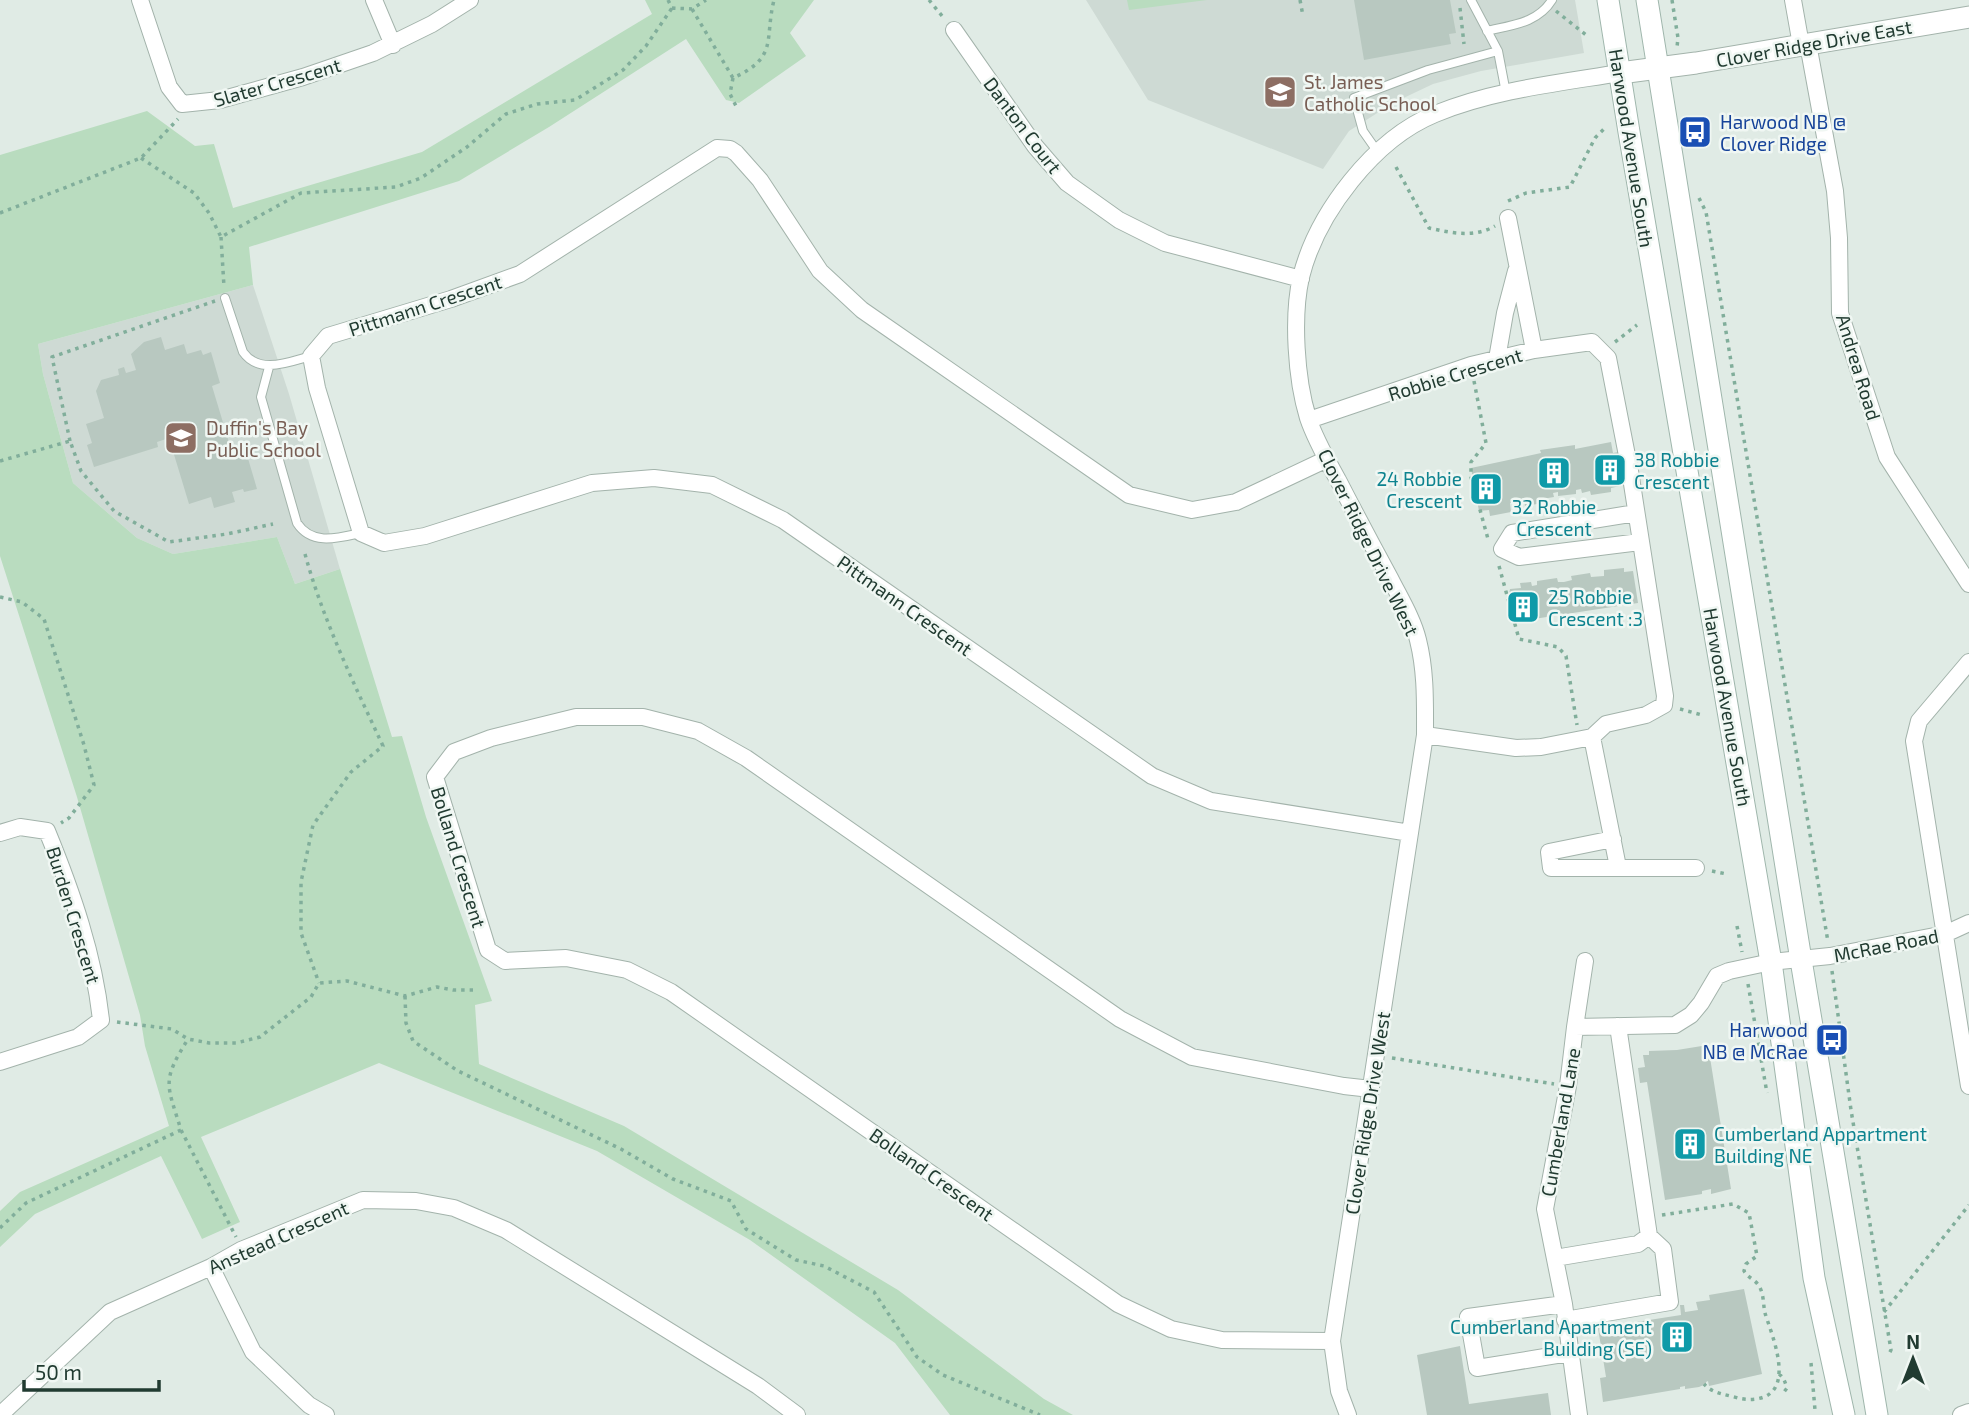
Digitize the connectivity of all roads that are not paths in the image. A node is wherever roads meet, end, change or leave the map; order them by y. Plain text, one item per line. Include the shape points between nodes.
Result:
1 (140, 0) edge
2 (374, 0) edge
3 (470, 0) edge
4 (1471, 0) edge
5 (1608, 0) edge
6 (1647, 0) edge
7 (1793, 0) edge
8 (1551, 3) edge
9 (1969, 17) edge
10 (954, 30) road end
11 (1487, 31) junction
12 (1804, 44) junction
13 (393, 45) junction
14 (1497, 51) junction
15 (1658, 67) junction
16 (1620, 73) junction
17 (1506, 93) junction
18 (1377, 151) junction
19 (1508, 218) road end
20 (1517, 268) junction
21 (1301, 279) junction
22 (225, 298) road end
23 (1534, 349) junction
24 (311, 356) junction
25 (1497, 359) junction
26 (269, 367) junction
27 (1309, 420) junction
28 (1327, 459) junction
29 (1636, 513) junction
30 (361, 533) junction
31 (1640, 542) junction
32 (1969, 584) edge
33 (1969, 662) edge
34 (1425, 735) junction
35 (1592, 737) junction
36 (0, 833) edge
37 (1410, 833) junction
38 (1614, 839) junction
39 (1618, 867) junction
40 (1696, 868) dead end
41 (1969, 923) edge
42 (1945, 934) junction
43 (1801, 960) junction
44 (1585, 961) dead end
45 (1772, 962) junction
46 (1618, 1026) junction
47 (1575, 1027) junction
48 (0, 1062) edge
49 (1969, 1086) edge
50 (1371, 1089) junction
51 (1649, 1236) junction
52 (1555, 1258) junction
53 (211, 1267) junction
54 (1565, 1312) junction
55 (1332, 1341) junction
56 (1569, 1353) junction
57 (1969, 1412) edge
58 (0, 1415) edge
59 (326, 1415) edge
60 (797, 1415) edge
61 (1348, 1415) edge
62 (1579, 1415) edge
63 (1844, 1415) edge
64 (1877, 1415) edge
65 (1961, 1415) edge

1 - 13 street, Slater Crescent via 169,87 182,104 220,100 303,77
2 - 13 street
3 - 13 street, Slater Crescent
4 - 11 lane
5 - 16 main road, Harwood Avenue South
6 - 15 main road, Harwood Avenue South
7 - 12 street, Andrea Road
8 - 11 lane via 1527,22
9 - 12 main road, Clover Ridge Drive East
10 - 21 street, Danton Court via 1035,146 1067,183 1108,213 1166,243
11 - 14 lane
12 - 15 main road, Clover Ridge Drive East
12 - 32 street, Andrea Road via 1835,191 1840,313 1886,457
14 - 17 lane
14 - 18 lane via 1428,70 1354,99 1363,131
15 - 16 main road, Clover Ridge Drive West
15 - 43 main road, Harwood Avenue South
16 - 17 street, Clover Ridge Drive West
16 - 45 main road, Harwood Avenue South
17 - 18 street, Clover Ridge Drive West via 1433,115
18 - 21 street, Clover Ridge Drive West via 1353,177 1323,226
19 - 20 street
20 - 23 street
20 - 25 street
21 - 27 street, Clover Ridge Drive West via 1298,377
22 - 26 lane via 243,352 248,359
23 - 25 street, Robbie Crescent
23 - 29 street, Robbie Crescent via 1592,341 1608,358
24 - 26 lane
24 - 28 street, Pittmann Crescent via 328,335 520,274 718,148 730,149 760,180 820,271 862,310 1129,495 1192,510 1237,502
24 - 30 street
25 - 27 street, Robbie Crescent
26 - 30 lane via 261,397 297,523 310,536 326,540
27 - 28 street, Clover Ridge Drive West
28 - 34 street, Clover Ridge Drive West via 1418,637 1425,670
29 - 31 street
29 - 31 street via 1512,533 1502,549 1519,556
30 - 37 street, Pittmann Crescent via 384,543 425,536 592,483 654,478 712,485 783,520 1152,776 1211,801
31 - 35 street via 1664,705 1646,715 1606,724
33 - 42 street via 1919,721 1914,741
34 - 35 street via 1516,748
34 - 37 street, Clover Ridge Drive West
35 - 38 street
36 - 48 street, Burden Crescent via 20,827 47,831 69,883 93,970 101,1020 78,1037
37 - 50 street, Clover Ridge Drive West
38 - 39 street
38 - 39 street via 1549,852 1551,868
39 - 40 street
41 - 42 street, McRae Road
42 - 43 street, McRae Road
42 - 49 street
43 - 45 street, McRae Road
43 - 64 main road, Harwood Avenue South
44 - 47 street, Cumberland Lane
45 - 46 street, Cumberland Lane via 1717,976 1701,1003 1675,1025
45 - 63 main road, Harwood Avenue South via 1814,1279
46 - 47 street, Cumberland Lane
46 - 51 street
47 - 52 street, Cumberland Lane via 1545,1209
50 - 55 street, Clover Ridge Drive West
50 - 55 street, Bolland Crescent via 1192,1058 1120,1019 746,758 698,731 643,717 576,717 454,752 435,777 488,950 505,961 578,960 626,970 671,992 1118,1304 1171,1329 1222,1340
51 - 52 street via 1638,1244
51 - 54 street via 1663,1249 1670,1302
52 - 54 street, Cumberland Lane
53 - 58 street, Anstead Crescent via 110,1312
53 - 59 street via 253,1352
53 - 60 street, Anstead Crescent via 363,1200 416,1201 454,1208 506,1230 758,1386
54 - 56 street, Cumberland Lane
54 - 56 street via 1468,1317 1476,1368
55 - 61 street, Clover Ridge Drive West via 1339,1391
56 - 62 street, Cumberland Lane
57 - 65 street

